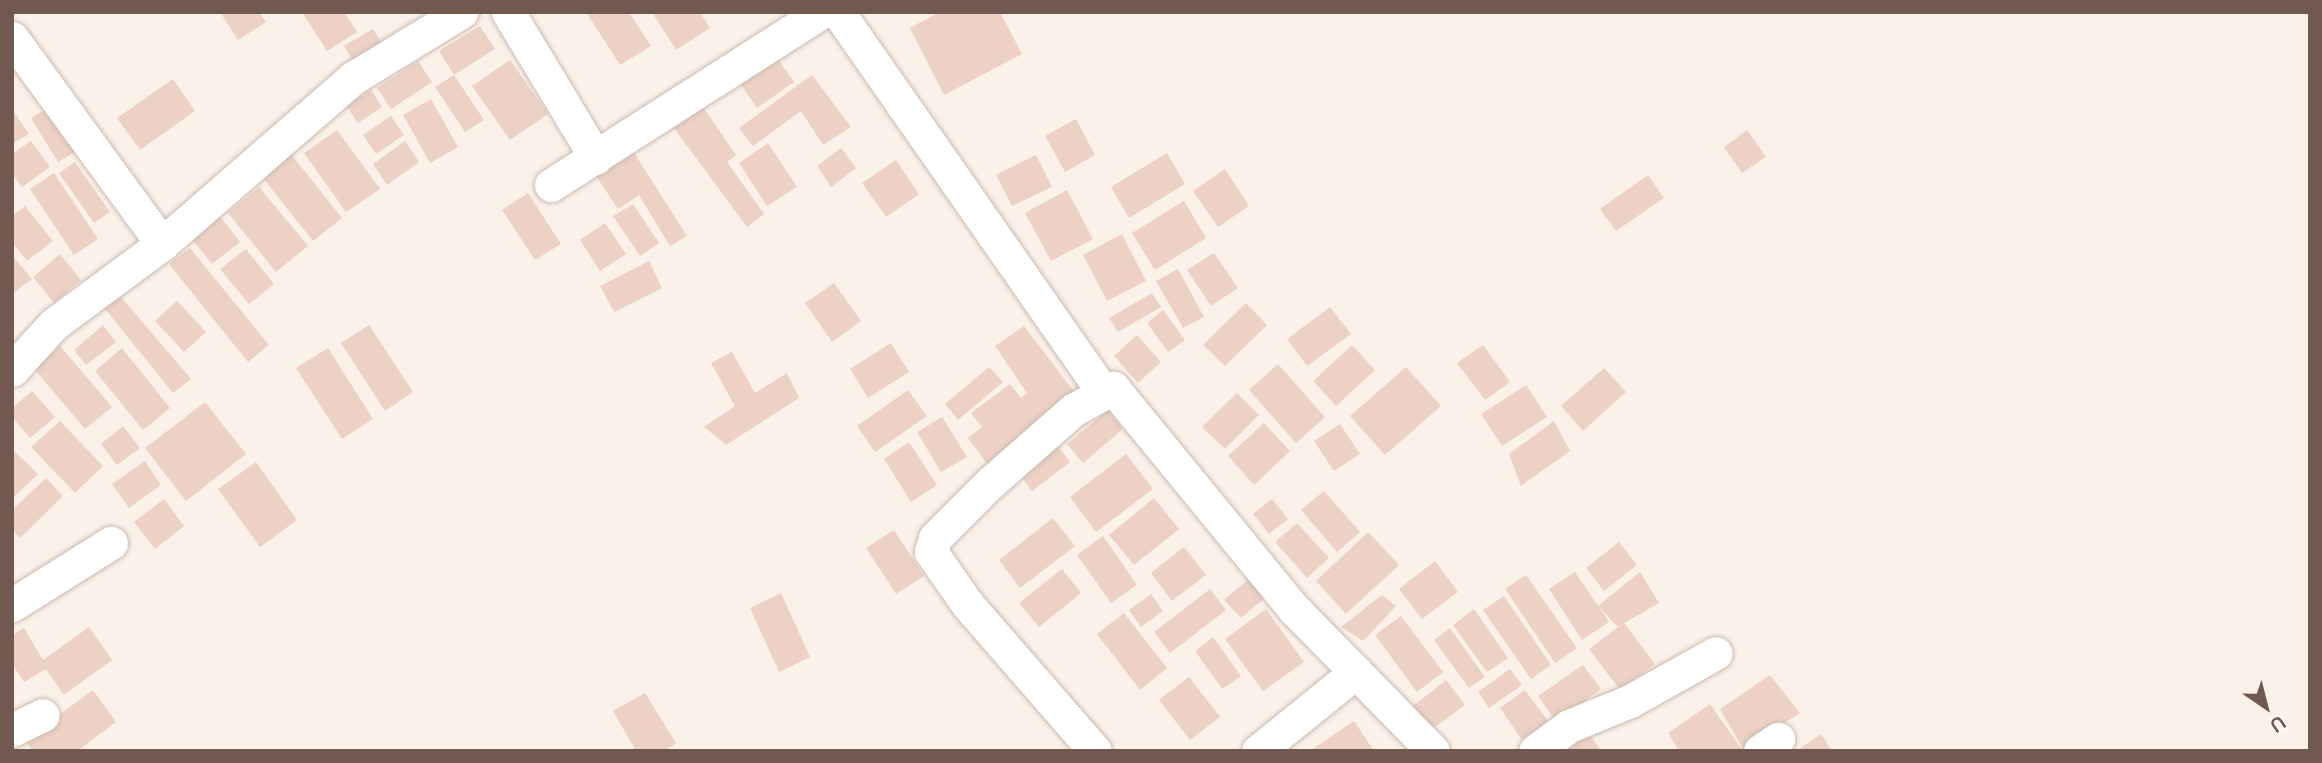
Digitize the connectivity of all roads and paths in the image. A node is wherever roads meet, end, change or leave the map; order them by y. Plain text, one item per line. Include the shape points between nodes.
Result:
1 (461, 12) edge
2 (509, 12) edge
3 (822, 12) edge
4 (838, 12) edge
5 (13, 40) edge
6 (596, 158) junction
7 (551, 185) dead end
8 (162, 244) junction
9 (12, 370) edge
10 (1102, 390) junction
11 (111, 543) dead end
12 (12, 605) edge
13 (1716, 653) dead end
14 (1356, 672) junction
15 (43, 715) dead end
16 (12, 730) edge
17 (1095, 751) edge
18 (1258, 751) edge
19 (1433, 751) edge
20 (1535, 751) edge

1 - 8 street via 353,78
2 - 6 street
3 - 6 street
4 - 10 street
5 - 8 street
6 - 7 street
8 - 9 street via 54,324
10 - 14 street via 1114,388 1127,399 1295,610
10 - 17 street via 990,482 935,538 931,552 968,605
11 - 12 street
13 - 20 street via 1630,701 1569,726
14 - 18 street
14 - 19 street
15 - 16 street

